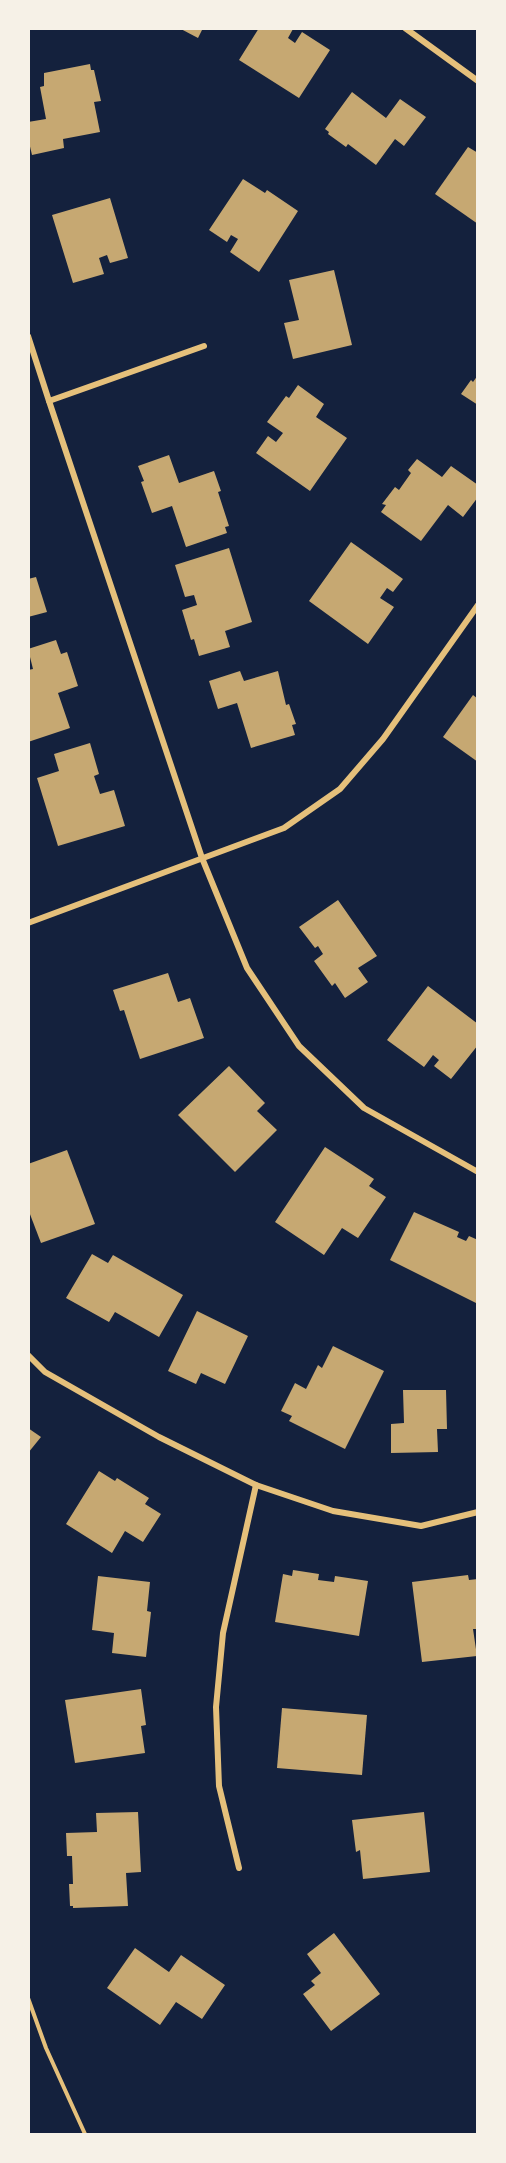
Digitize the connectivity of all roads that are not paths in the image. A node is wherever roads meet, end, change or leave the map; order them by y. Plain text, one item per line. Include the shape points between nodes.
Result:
1 (405, 28) edge
2 (477, 81) edge
3 (28, 336) edge
4 (204, 346) dead end
5 (49, 401) junction
6 (477, 605) edge
7 (202, 858) junction
8 (28, 923) edge
9 (477, 1173) edge
10 (28, 1355) edge
11 (256, 1485) junction
12 (477, 1512) edge
13 (239, 1868) dead end

1 - 2 street
3 - 5 street
4 - 5 street
5 - 7 street
6 - 7 street via 383,739 340,789 284,828
7 - 8 street
7 - 9 street via 247,968 298,1046 364,1108
10 - 11 street via 45,1372 159,1437
11 - 12 street via 333,1511 421,1526
11 - 13 street via 223,1633 216,1707 219,1786

